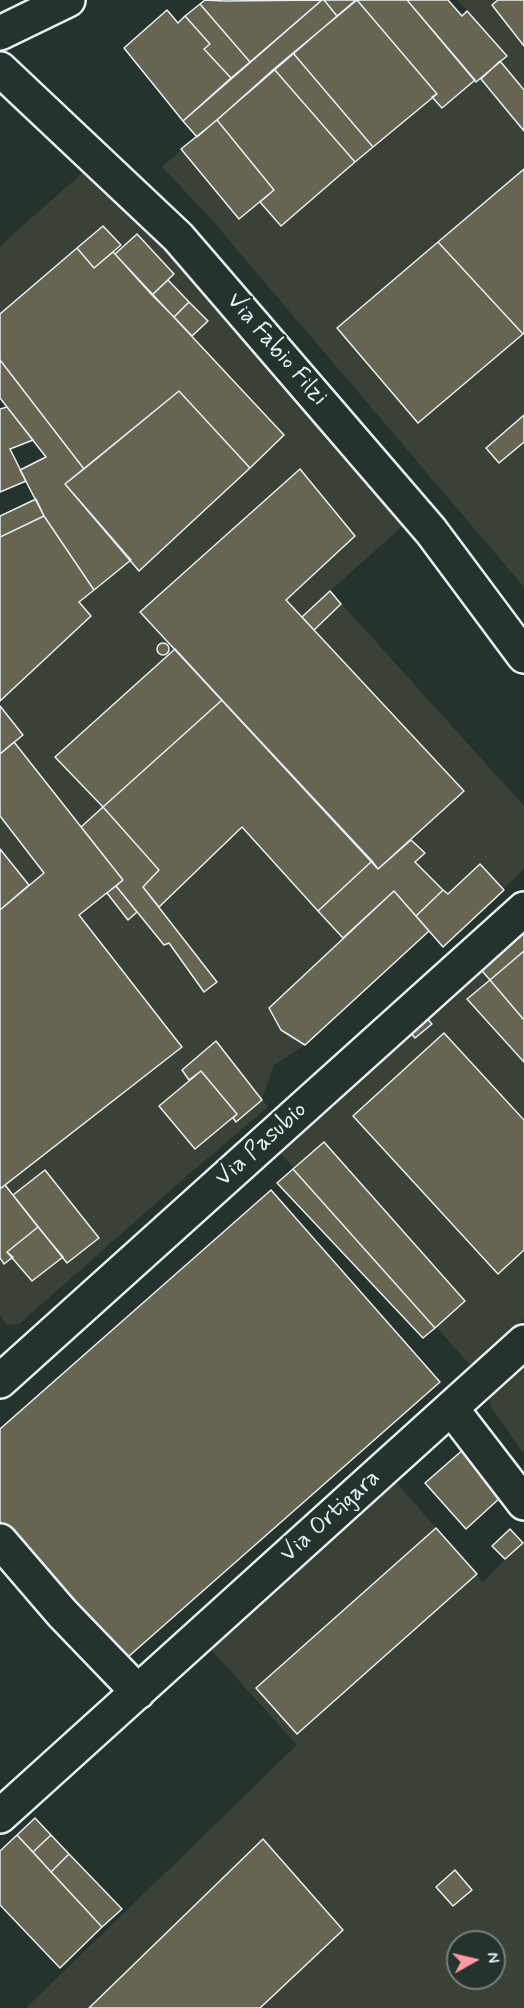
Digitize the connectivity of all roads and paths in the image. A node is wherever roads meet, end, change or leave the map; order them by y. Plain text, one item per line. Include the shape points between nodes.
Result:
1 (68, 0) edge
2 (0, 33) edge
3 (0, 69) edge
4 (524, 656) edge
5 (524, 909) edge
6 (524, 1342) edge
7 (1, 1378) edge
8 (451, 1408) junction
9 (524, 1503) edge
10 (0, 1541) edge
11 (138, 1692) junction
12 (0, 1816) edge

1 - 2 street
3 - 4 street, Via Fabio Filzi via 178,237 430,531
5 - 7 street, Via Pasubio
6 - 8 street, Via Ortigara
8 - 9 street
8 - 11 street, Via Ortigara
10 - 11 street
11 - 12 street, Via Ortigara

